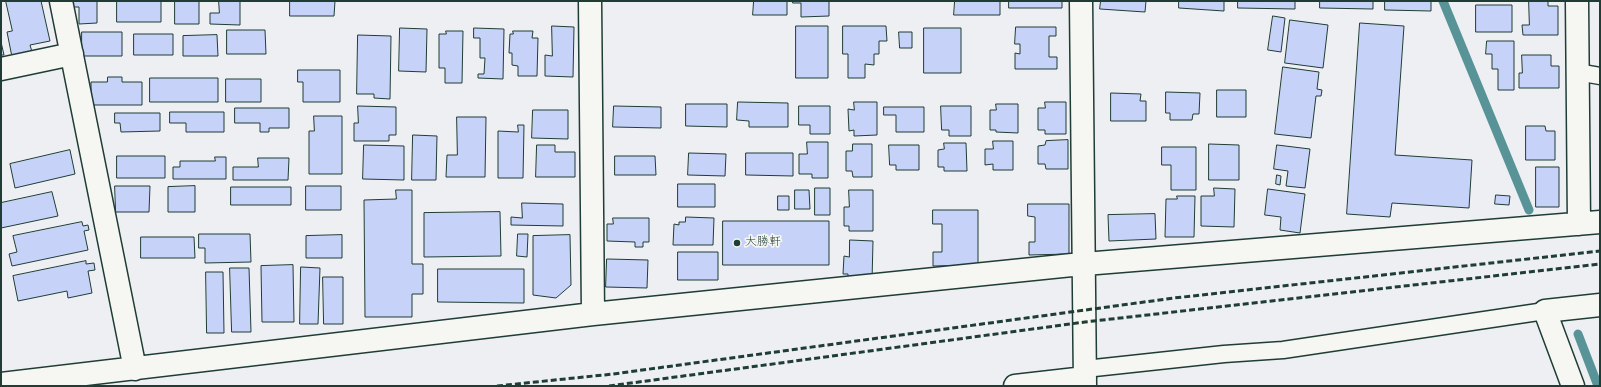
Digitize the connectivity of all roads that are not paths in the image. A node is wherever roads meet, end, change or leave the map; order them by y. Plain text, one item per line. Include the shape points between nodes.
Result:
1 (61, 1) edge
2 (590, 1) edge
3 (1081, 1) edge
4 (1577, 1) edge
5 (72, 54) junction
6 (1, 69) edge
7 (1577, 72) junction
8 (1600, 76) edge
9 (1590, 223) edge
10 (1084, 264) junction
11 (1600, 305) edge
12 (1545, 311) junction
13 (593, 314) junction
14 (135, 369) junction
15 (1085, 378) edge
16 (1, 384) edge
17 (1015, 386) edge
18 (1573, 386) edge

1 - 5 street
2 - 13 street
3 - 10 street
4 - 7 street
5 - 6 street
5 - 14 street
7 - 8 lane
7 - 9 street
9 - 10 street
10 - 13 street
10 - 15 street
11 - 12 street
12 - 15 lane via 1283,350 1224,354
12 - 18 street
13 - 14 street
14 - 16 street
15 - 17 street

